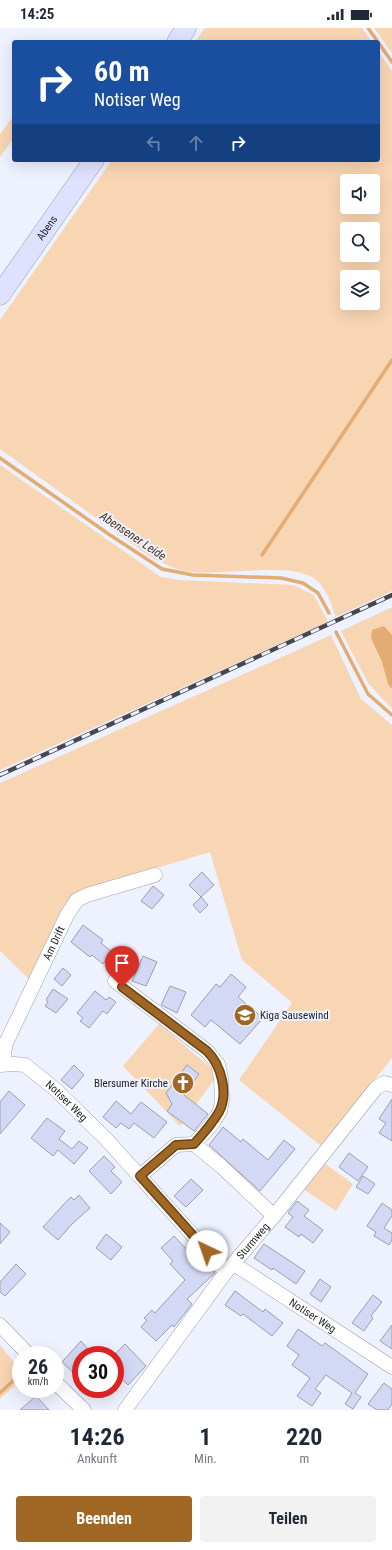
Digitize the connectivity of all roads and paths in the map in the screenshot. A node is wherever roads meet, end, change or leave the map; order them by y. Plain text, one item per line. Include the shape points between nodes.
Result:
1 (186, 28) edge
2 (178, 40) edge
3 (93, 162) edge
4 (0, 295) edge
5 (155, 875) dead end
6 (115, 981) dead end
7 (2, 1065) edge
8 (391, 1084) edge
9 (194, 1144) junction
10 (140, 1176) junction
11 (274, 1216) junction
12 (230, 1268) junction
13 (0, 1325) edge
14 (20, 1346) edge
15 (392, 1367) edge
16 (64, 1391) edge
17 (84, 1410) edge
18 (125, 1410) edge

1 - 2 main road
3 - 4 main road, Abens
5 - 7 street, Am Drift via 77,900 66,915 6,1043
6 - 9 street via 207,1051 218,1064 223,1093 220,1110 212,1124
7 - 10 street, Notiser Weg via 25,1065 37,1074 101,1134
8 - 11 street, Sturmweg via 376,1088
9 - 10 street via 176,1145
9 - 11 street
10 - 12 street, Notiser Weg
11 - 12 street, Sturmweg
12 - 15 street, Notiser Weg
12 - 18 street, Sturmweg
13 - 14 street
16 - 17 street

